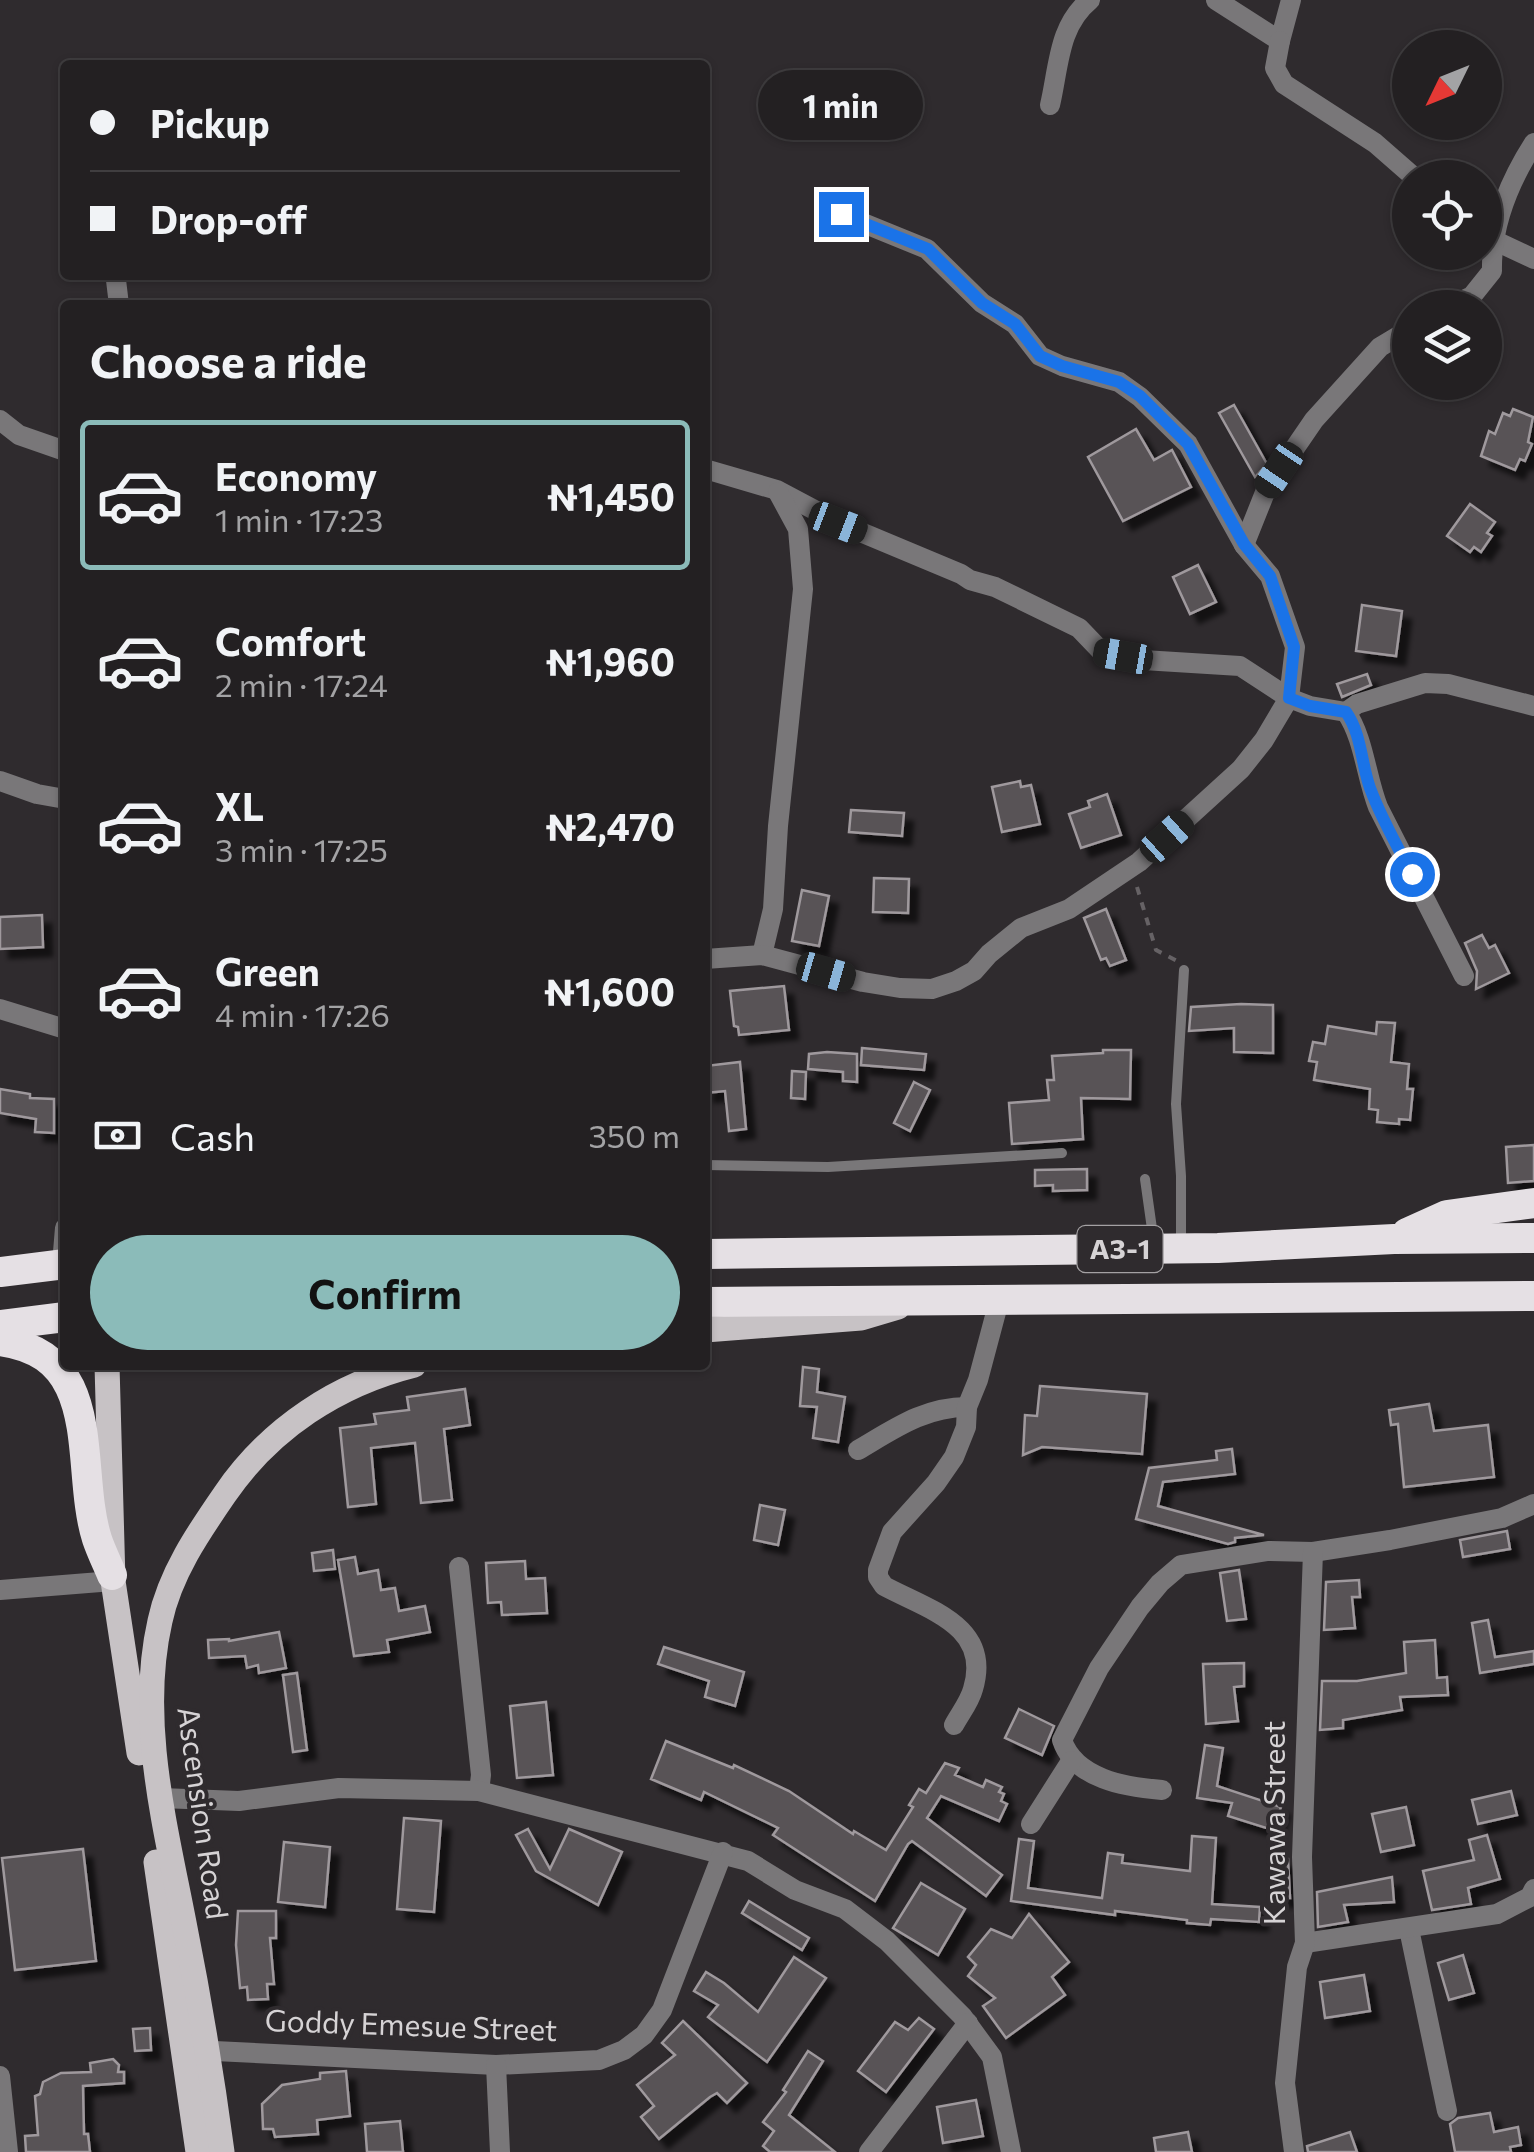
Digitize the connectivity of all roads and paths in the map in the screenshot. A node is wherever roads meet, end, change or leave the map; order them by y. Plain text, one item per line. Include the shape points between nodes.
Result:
1 (1090, 0) edge
2 (1216, 0) edge
3 (1291, 0) edge
4 (1280, 40) junction
5 (1050, 104) dead end
6 (1534, 144) edge
7 (1394, 160) edge
8 (1502, 206) edge
9 (841, 214) dead end
10 (1502, 245) edge
11 (1534, 259) edge
12 (1492, 270) edge
13 (116, 280) dead end
14 (1477, 290) edge
15 (118, 300) edge
16 (1392, 340) edge
17 (0, 420) edge
18 (60, 448) edge
19 (710, 470) edge
20 (776, 490) junction
21 (1244, 544) junction
22 (1284, 688) junction
23 (1534, 706) edge
24 (1346, 712) junction
25 (0, 780) edge
26 (60, 798) edge
27 (1131, 868) junction
28 (762, 954) junction
29 (710, 959) edge
30 (1184, 970) joint
31 (1464, 976) dead end
32 (0, 1009) edge
33 (60, 1027) edge
34 (1062, 1152) dead end
35 (710, 1165) edge
36 (1144, 1178) dead end
37 (1534, 1203) edge
38 (1534, 1238) edge
39 (1394, 1239) junction
40 (1168, 1248) junction
41 (710, 1254) edge
42 (60, 1264) edge
43 (0, 1272) edge
44 (1534, 1296) edge
45 (1453, 1298) junction
46 (924, 1300) junction
47 (999, 1301) junction
48 (710, 1302) edge
49 (60, 1318) edge
50 (1534, 1318) edge
51 (0, 1324) edge
52 (710, 1330) edge
53 (0, 1341) edge
54 (107, 1370) edge
55 (399, 1370) edge
56 (967, 1407) junction
57 (858, 1450) dead end
58 (1534, 1504) edge
59 (1313, 1552) junction
60 (459, 1567) dead end
61 (113, 1578) junction
62 (0, 1590) edge
63 (954, 1725) dead end
64 (1071, 1761) junction
65 (1162, 1790) dead end
66 (479, 1791) junction
67 (161, 1798) junction
68 (1031, 1824) dead end
69 (723, 1852) junction
70 (1534, 1888) edge
71 (1409, 1928) junction
72 (1305, 1942) junction
73 (968, 2023) junction
74 (197, 2050) junction
75 (496, 2065) junction
76 (0, 2076) edge
77 (1447, 2111) dead end
78 (8, 2152) edge
79 (198, 2152) edge
80 (222, 2152) edge
81 (500, 2152) edge
82 (869, 2152) edge
83 (1011, 2152) edge
84 (1294, 2152) edge

1 - 5 street via 1066,30
2 - 4 street
3 - 4 street
4 - 7 street via 1275,68 1284,84
6 - 8 street
9 - 21 street via 928,249 982,303 1015,324 1040,356 1119,382 1140,396 1194,452
10 - 11 street
12 - 14 street
13 - 15 street
16 - 21 street via 1314,420 1266,490
17 - 18 street
19 - 20 street
20 - 22 street via 892,547 1007,592 1079,628 1103,653 1240,666
20 - 28 street via 798,529 803,589 773,909
21 - 22 street via 1270,576 1294,647
22 - 24 street via 1310,706
22 - 27 street via 1264,740 1242,769
23 - 24 street via 1426,683
24 - 31 street via 1378,807
25 - 26 street
27 - 28 street via 1069,909 1021,928 974,972 932,989 863,982
27 - 30 path via 1156,950
28 - 29 street
30 - 40 lane via 1176,1104 1182,1176
32 - 33 street
34 - 35 lane via 828,1166
36 - 40 lane
37 - 39 highway via 1447,1214
38 - 39 highway, A3-1
39 - 40 highway, A3-1
40 - 41 highway, A3-1
42 - 43 highway
44 - 45 highway, A3-1
45 - 47 highway, A3-1
45 - 50 highway
46 - 47 highway, A3-1
46 - 48 highway, A3-1
46 - 52 main road via 861,1318
47 - 56 street
49 - 51 highway
53 - 61 highway via 42,1354 78,1403 96,1538
54 - 61 main road, Ascension Road
55 - 67 main road, Ascension Road via 326,1398 278,1434 240,1472 178,1568 152,1662
56 - 57 street via 922,1414
56 - 63 street via 954,1456 892,1532 878,1570 884,1586 953,1622 976,1648 974,1689
58 - 59 street via 1470,1526
59 - 64 street via 1198,1561 1160,1583 1064,1733
59 - 72 street, Kawawa Street
60 - 66 street
61 - 62 street
61 - 74 main road, Ascension Road
64 - 65 street via 1132,1788
64 - 68 street
66 - 67 street via 340,1788 240,1801
66 - 69 street
67 - 74 main road, Ascension Road
69 - 73 street via 845,1909
69 - 75 street, Goddy Emesue Street via 662,2010 644,2035 599,2060
70 - 71 street via 1530,1897 1497,1914
71 - 72 street
71 - 77 street
72 - 84 street, Kawawa Street via 1285,2083
73 - 82 street
73 - 83 street via 992,2057
74 - 75 street, Goddy Emesue Street
74 - 79 main road, Ascension Road
74 - 80 main road, Ascension Road
75 - 81 street
76 - 78 street

